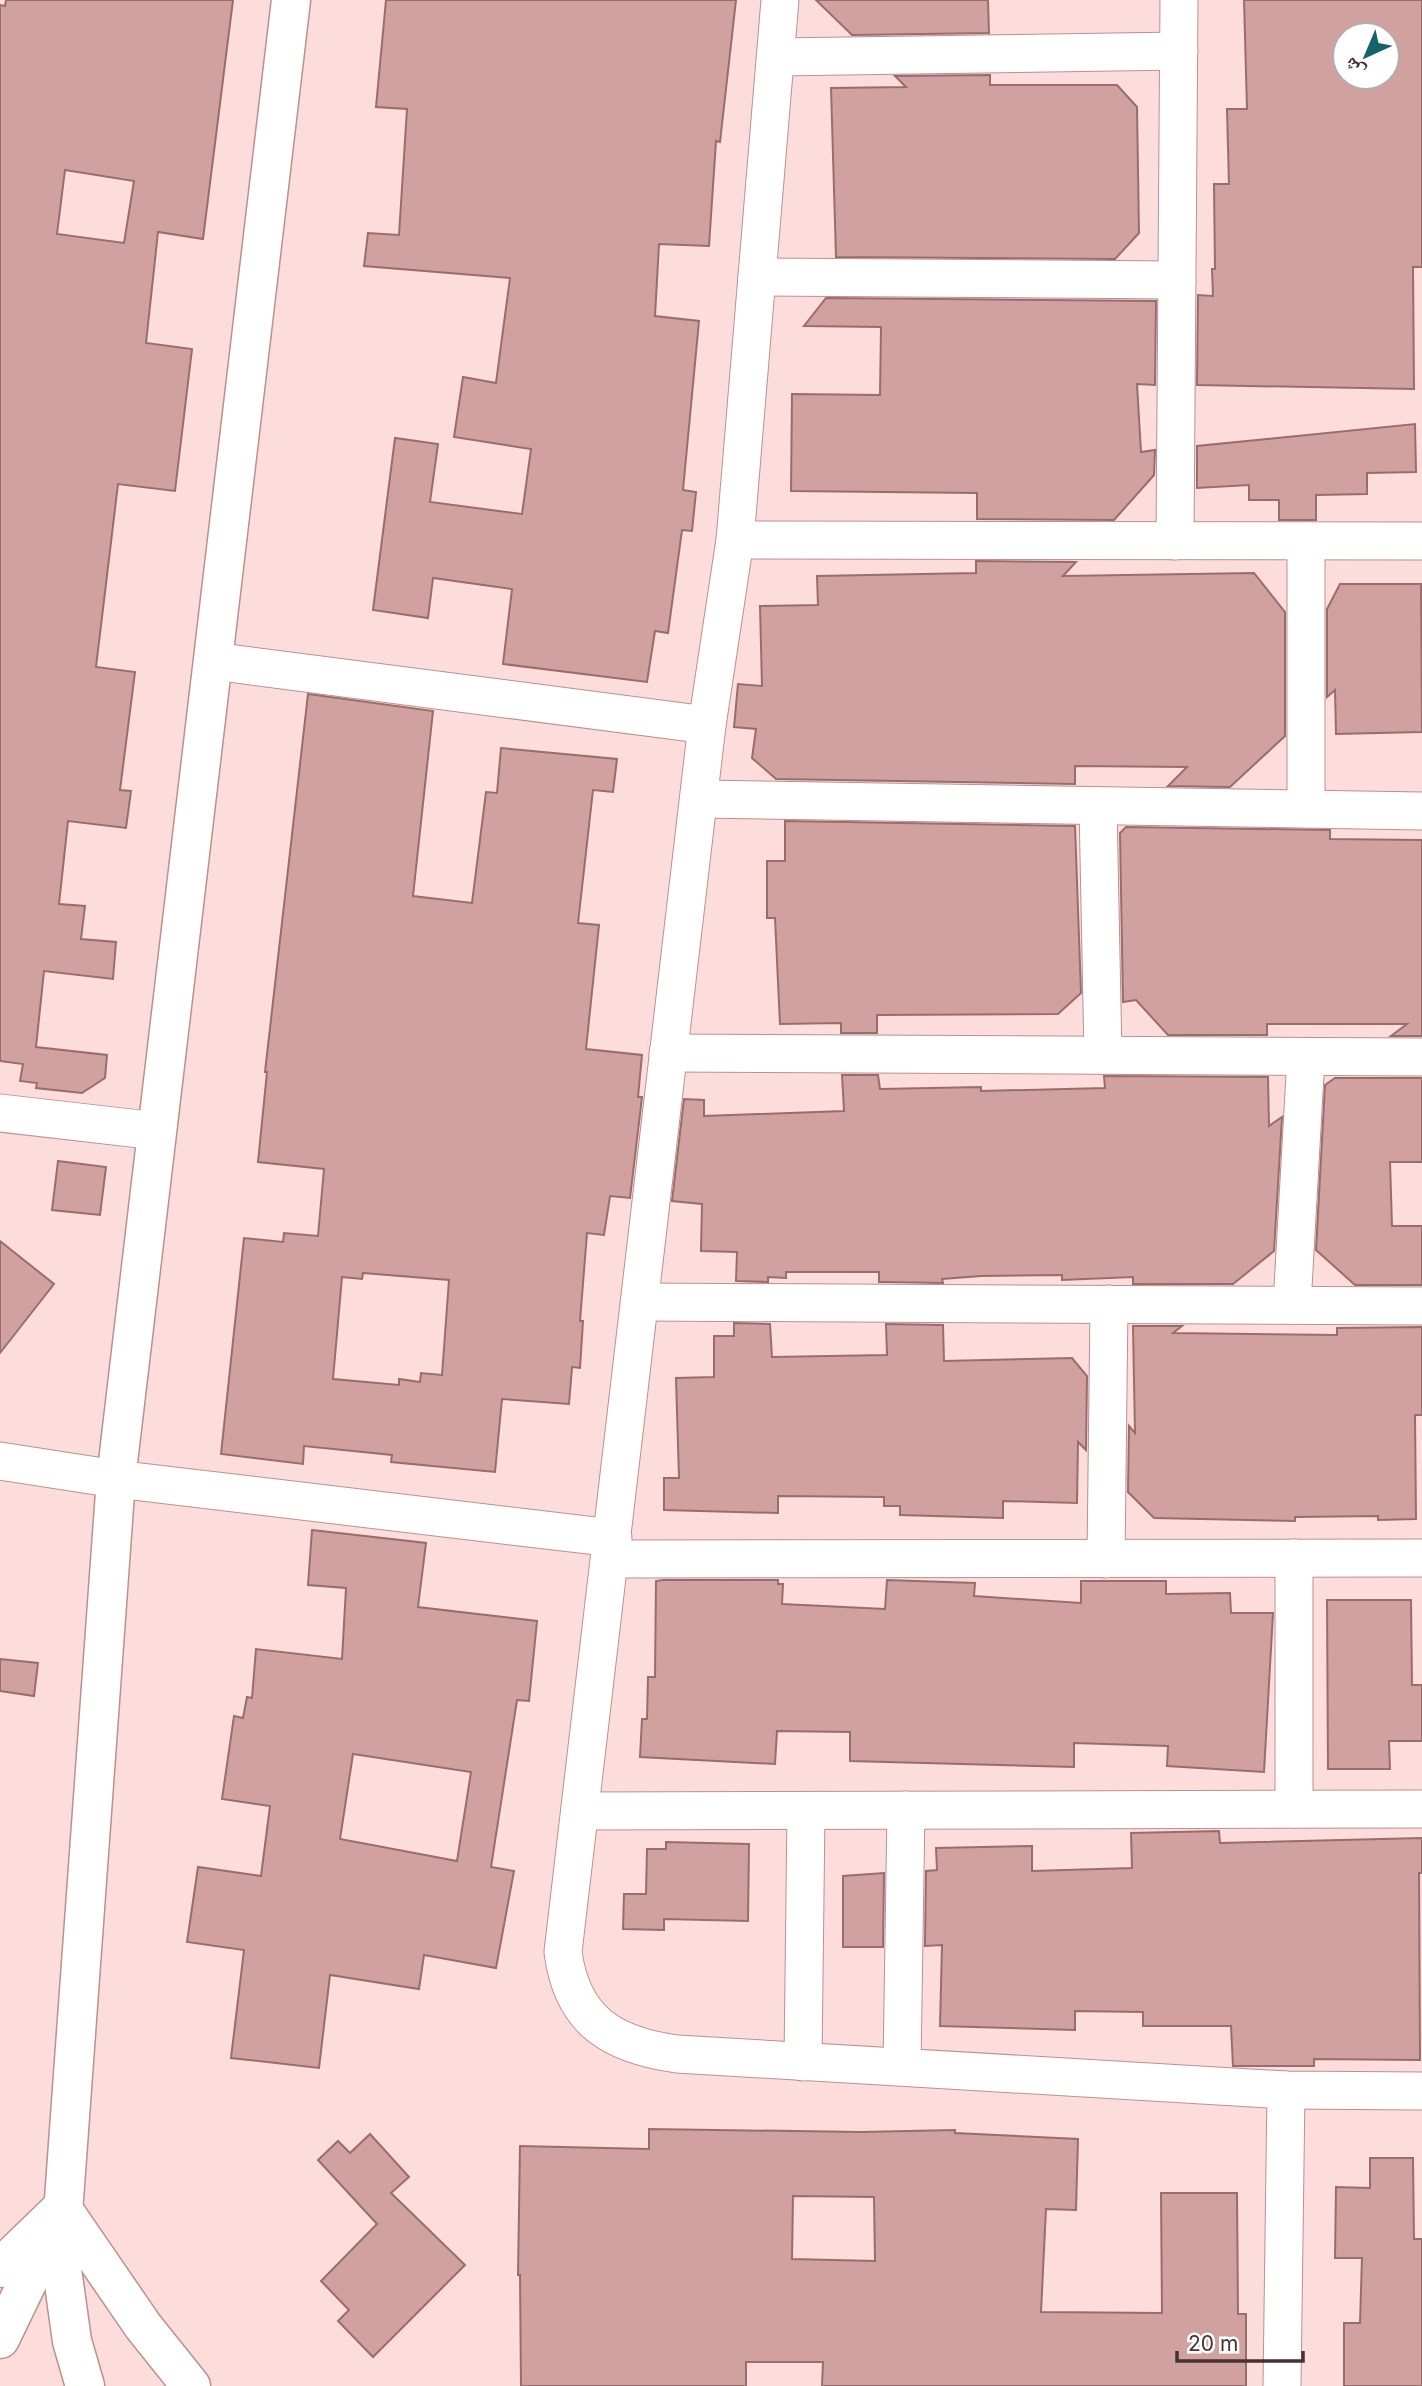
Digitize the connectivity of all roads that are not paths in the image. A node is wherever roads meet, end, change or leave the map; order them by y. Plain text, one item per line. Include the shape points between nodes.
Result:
1 (291, 0) edge
2 (780, 0) edge
3 (1179, 0) edge
4 (1179, 51) junction
5 (776, 57) junction
6 (757, 277) junction
7 (1177, 280) junction
8 (735, 540) junction
9 (1175, 541) junction
10 (1306, 541) junction
11 (1422, 541) edge
12 (213, 661) junction
13 (708, 725) junction
14 (699, 799) junction
15 (1098, 806) junction
16 (1306, 809) junction
17 (1422, 811) edge
18 (668, 1053) junction
19 (1103, 1055) junction
20 (1306, 1057) junction
21 (1422, 1057) edge
22 (0, 1113) edge
23 (157, 1130) junction
24 (641, 1302) junction
25 (1109, 1304) junction
26 (1292, 1305) junction
27 (1422, 1306) edge
28 (0, 1461) edge
29 (116, 1479) junction
30 (611, 1549) junction
31 (1294, 1558) junction
32 (1422, 1558) edge
33 (1106, 1559) junction
34 (1422, 1808) edge
35 (1294, 1809) junction
36 (906, 1810) junction
37 (580, 1811) junction
38 (806, 1811) junction
39 (803, 2062) junction
40 (902, 2067) junction
41 (1286, 2090) junction
42 (1422, 2091) edge
43 (62, 2208) junction
44 (0, 2268) edge
45 (0, 2339) edge
46 (85, 2386) edge
47 (191, 2386) edge
48 (1282, 2386) edge

1 - 12 street
2 - 5 street
3 - 4 street
4 - 5 street
4 - 7 street
5 - 6 street
6 - 7 street
6 - 8 street
7 - 9 street
8 - 9 street
8 - 13 street
9 - 10 street
10 - 11 street
10 - 16 street
12 - 13 street
12 - 23 street
13 - 14 street
14 - 15 street
14 - 18 street
15 - 16 street
15 - 19 street
16 - 17 street
18 - 19 street
18 - 24 street
19 - 20 street
20 - 21 street
20 - 26 street
22 - 23 street
23 - 29 street
24 - 25 street
24 - 30 street
25 - 26 street
25 - 33 street
26 - 27 street
28 - 29 street
29 - 30 street
29 - 43 street
30 - 33 street
30 - 37 street
31 - 32 street
31 - 33 street
31 - 35 street
34 - 35 street
35 - 36 street
36 - 38 street
36 - 40 street
37 - 38 street
37 - 39 street via 563,1952 566,1980 581,2008 603,2030 652,2050
38 - 39 street
39 - 40 street
40 - 41 street
41 - 42 street
41 - 48 street
43 - 44 street
43 - 45 street
43 - 46 street via 64,2298
43 - 47 street

